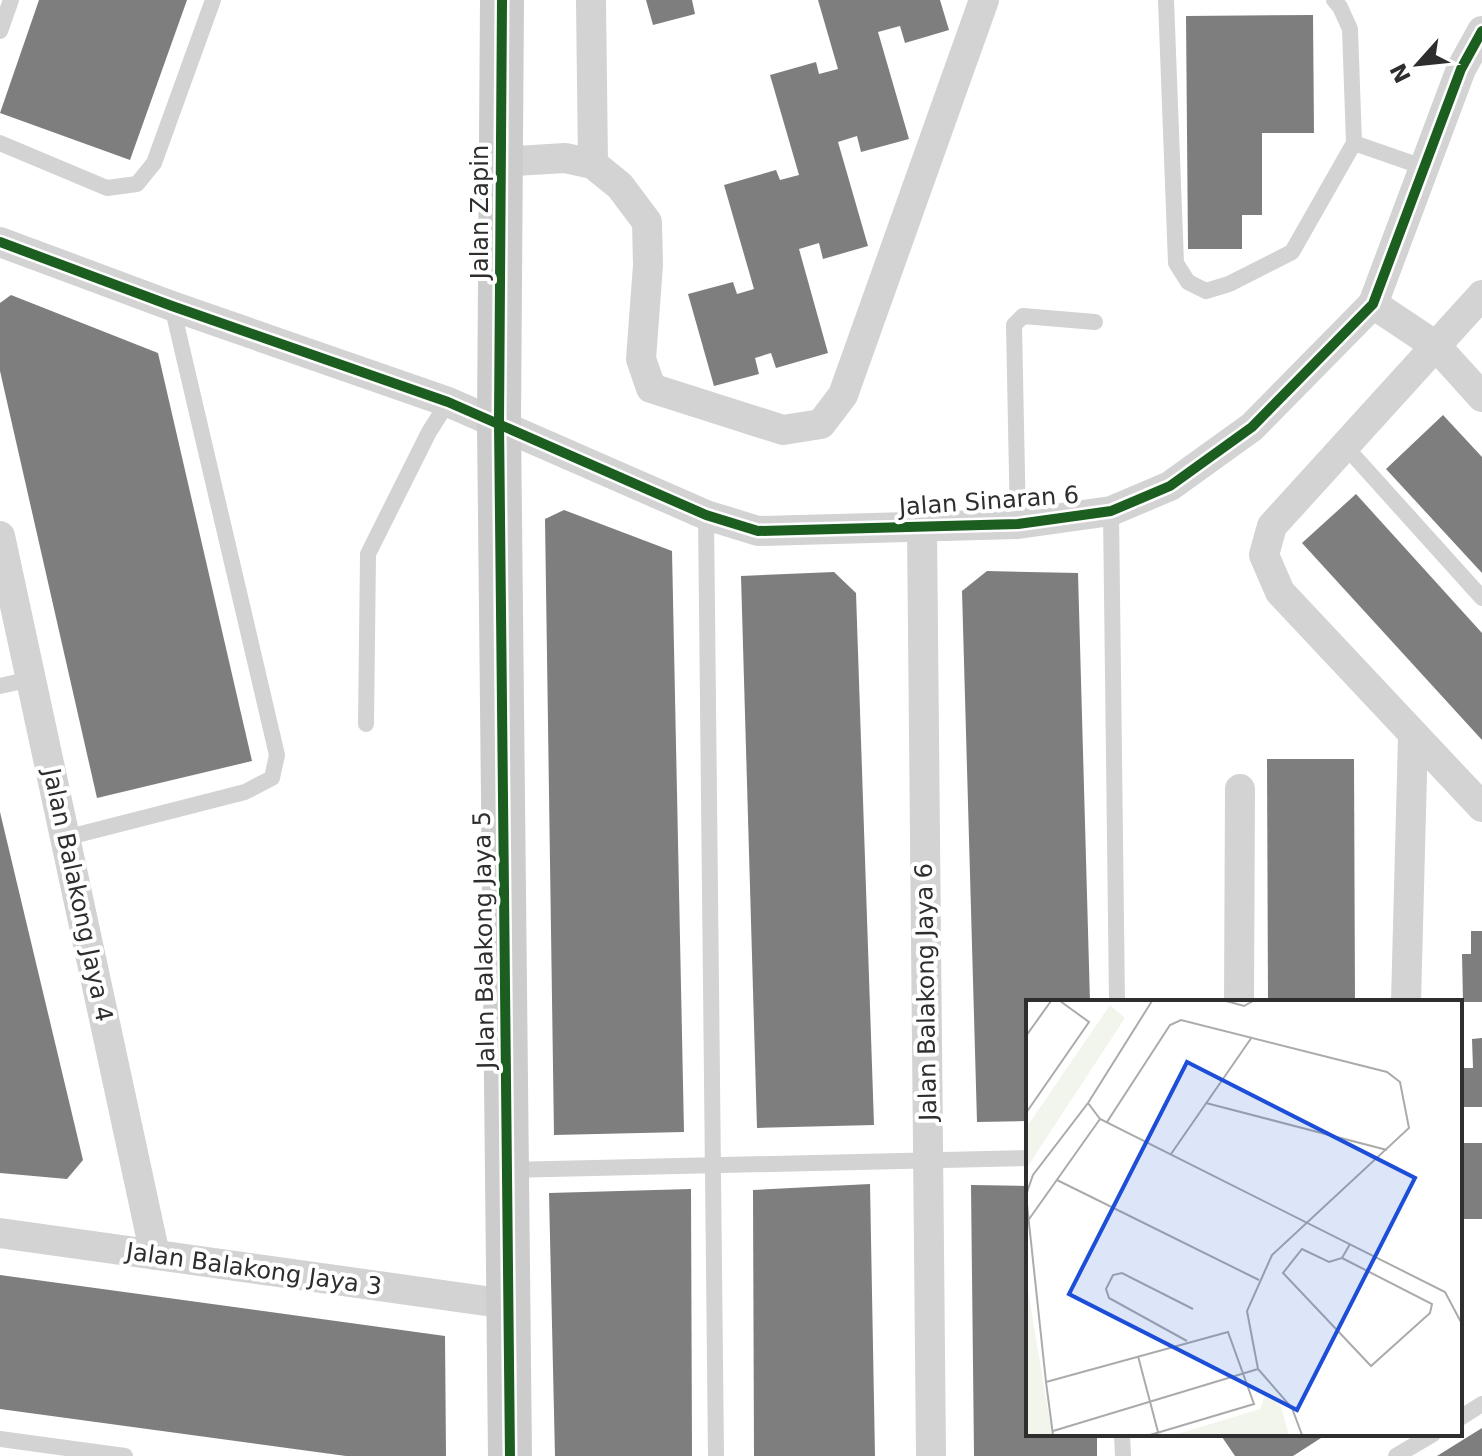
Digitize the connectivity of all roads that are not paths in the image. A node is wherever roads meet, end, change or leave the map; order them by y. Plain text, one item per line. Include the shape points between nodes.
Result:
1 (11, 0) edge
2 (213, 0) edge
3 (502, 0) edge
4 (591, 0) edge
5 (984, 0) edge
6 (1166, 0) edge
7 (1334, 0) edge
8 (0, 31) edge
9 (1482, 31) edge
10 (0, 143) edge
11 (1354, 143) junction
12 (501, 162) junction
13 (593, 164) junction
14 (1423, 167) junction
15 (0, 242) edge
16 (1482, 295) edge
17 (1373, 304) junction
18 (172, 306) junction
19 (1095, 322) dead end
20 (1436, 346) junction
21 (1482, 397) edge
22 (448, 402) junction
23 (499, 423) junction
24 (1345, 446) junction
25 (1111, 511) junction
26 (706, 515) junction
27 (1018, 524) junction
28 (922, 528) junction
29 (0, 536) edge
30 (1482, 598) edge
31 (31, 679) junction
32 (0, 686) edge
33 (366, 724) dead end
34 (1413, 736) junction
35 (1240, 789) dead end
36 (1482, 807) edge
37 (65, 838) junction
38 (1117, 1000) edge
39 (1239, 1000) edge
40 (1406, 1000) edge
41 (1026, 1158) edge
42 (928, 1160) junction
43 (713, 1165) junction
44 (506, 1170) junction
45 (0, 1233) edge
46 (155, 1255) junction
47 (507, 1304) junction
48 (1482, 1404) edge
49 (1462, 1417) edge
50 (1122, 1436) edge
51 (1430, 1436) edge
52 (0, 1439) edge
53 (125, 1456) edge
54 (510, 1456) edge
55 (716, 1456) edge
56 (931, 1456) edge
57 (1123, 1456) edge
58 (1396, 1456) edge

1 - 8 lane
2 - 10 lane via 154,163 137,184 107,188
3 - 12 street, Jalan Zapin
4 - 13 street
5 - 13 street via 843,395 821,424 783,430 651,388 641,359 647,222 620,186
6 - 11 lane via 1176,263 1188,282 1206,291 1292,252
7 - 11 lane via 1350,29
9 - 14 street, Jalan Sinaran 6 via 1461,69
11 - 14 lane
12 - 13 street via 565,158
12 - 23 street, Jalan Zapin
14 - 17 street, Jalan Sinaran 6
15 - 18 street, Jalan Sinaran 6
16 - 20 street
17 - 20 street
17 - 25 street, Jalan Sinaran 6 via 1252,427 1170,486
18 - 22 street, Jalan Sinaran 6
18 - 37 lane via 277,755 272,778 245,792
19 - 27 lane via 1023,316 1014,325
20 - 21 street
20 - 24 street
22 - 23 street, Jalan Sinaran 6
22 - 33 lane via 368,554
23 - 26 street, Jalan Sinaran 6
23 - 44 street, Jalan Balakong Jaya 5
24 - 30 lane
24 - 34 street via 1272,526 1264,555 1280,592
25 - 27 street, Jalan Sinaran 6
25 - 38 lane
26 - 28 street, Jalan Sinaran 6 via 758,531
26 - 43 lane
27 - 28 street, Jalan Sinaran 6
28 - 42 street, Jalan Balakong Jaya 6
29 - 31 street, Jalan Balakong Jaya 4
31 - 32 lane
31 - 37 street, Jalan Balakong Jaya 4
34 - 36 street
34 - 40 street
35 - 39 street
37 - 46 street, Jalan Balakong Jaya 4
41 - 42 lane
42 - 43 lane
42 - 56 street, Jalan Balakong Jaya 6
43 - 44 lane
43 - 55 lane
44 - 47 street, Jalan Balakong Jaya 5
45 - 46 street, Jalan Balakong Jaya 3
46 - 47 street, Jalan Balakong Jaya 3
47 - 54 street, Jalan Balakong Jaya 5
48 - 49 lane
50 - 57 lane
51 - 58 lane
52 - 53 lane

